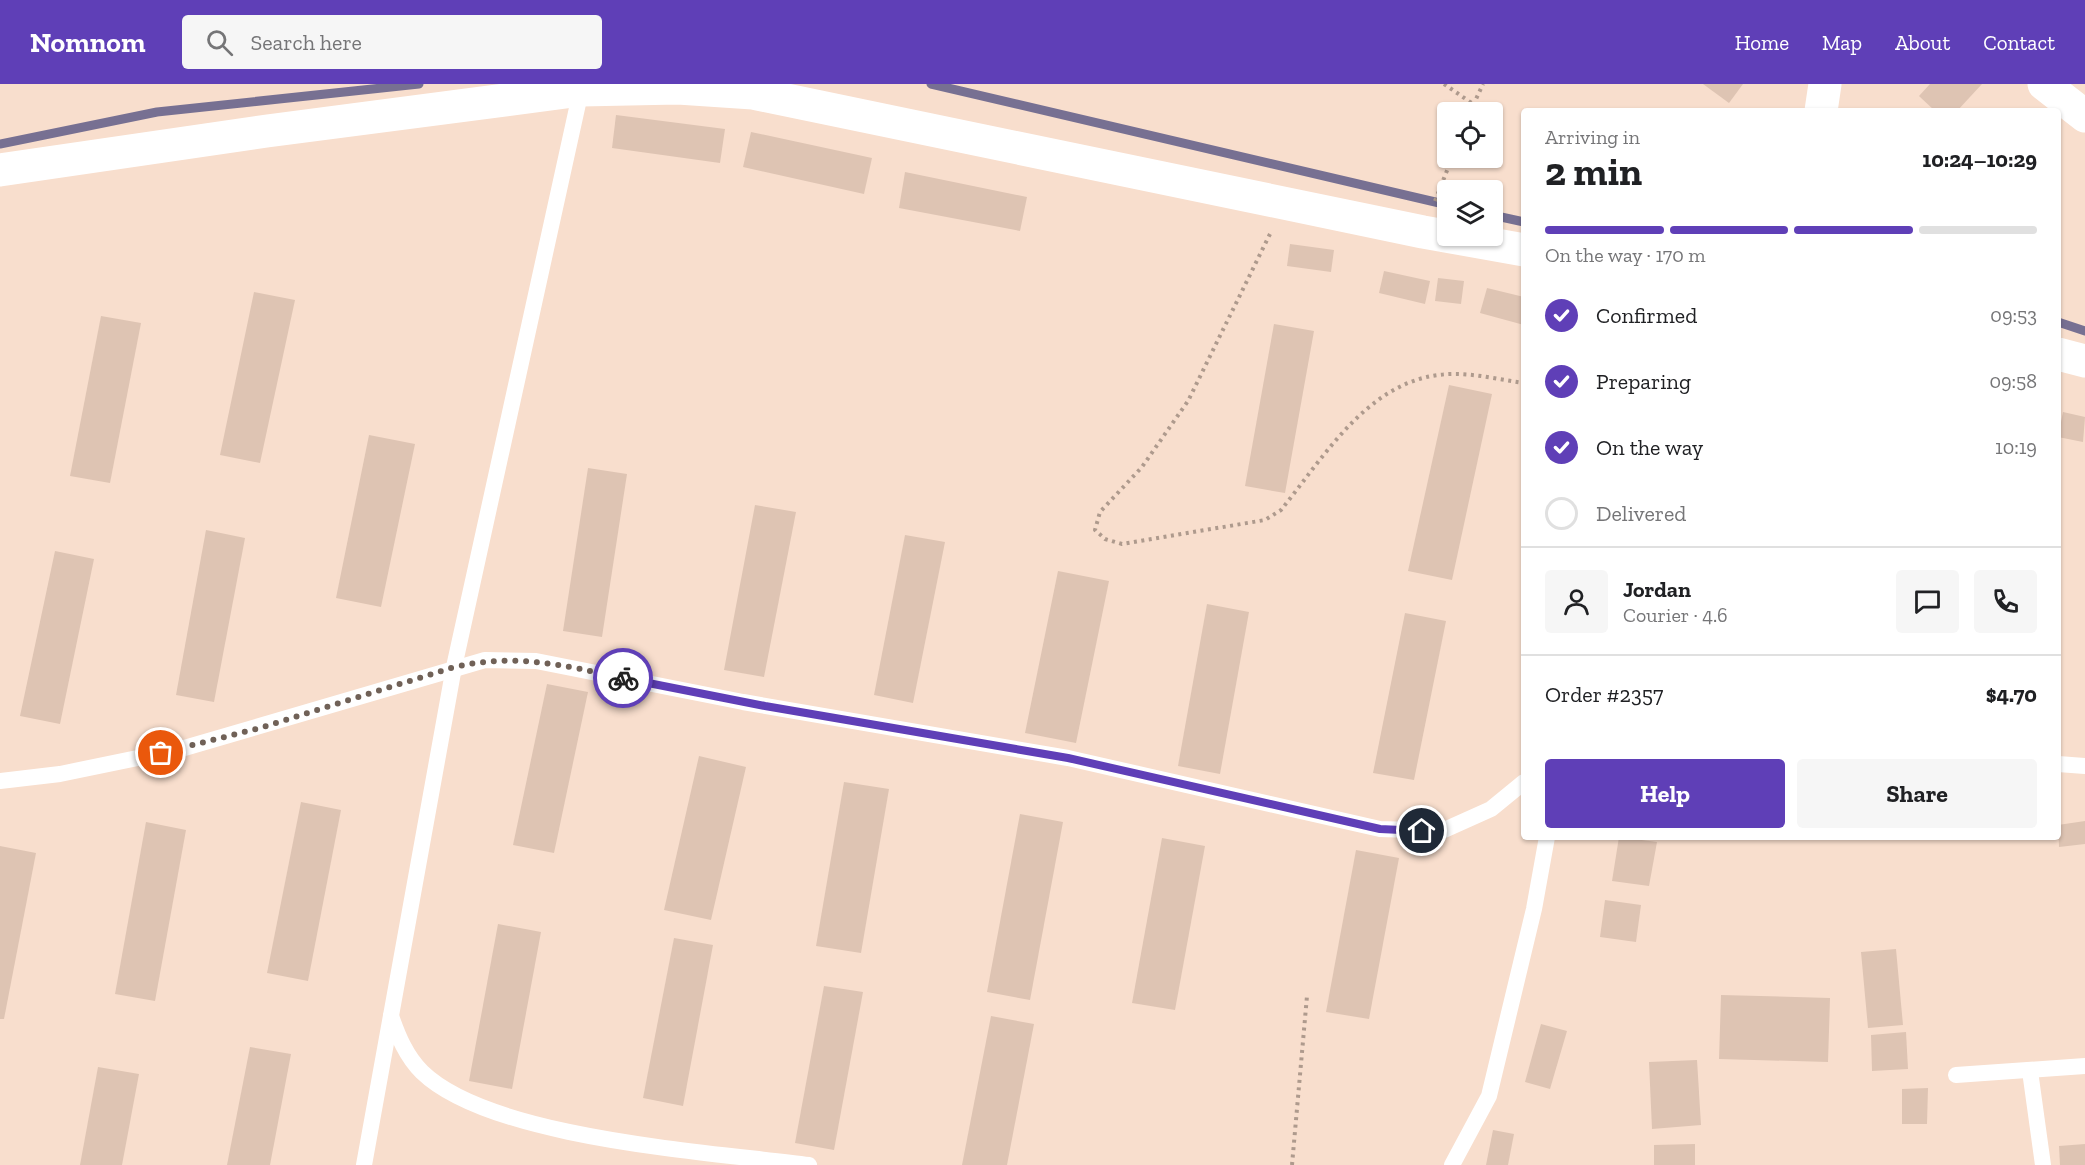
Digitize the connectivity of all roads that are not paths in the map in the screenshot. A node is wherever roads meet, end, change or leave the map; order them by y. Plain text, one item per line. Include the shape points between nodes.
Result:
1 (1825, 84) edge
2 (2044, 84) edge
3 (581, 90) junction
4 (496, 93) edge
5 (1821, 108) edge
6 (2085, 116) edge
7 (0, 170) edge
8 (1521, 249) edge
9 (2061, 355) edge
10 (2085, 361) edge
11 (454, 667) junction
12 (2061, 764) edge
13 (2085, 766) edge
14 (0, 781) edge
15 (1521, 784) edge
16 (1546, 840) edge
17 (391, 1016) junction
18 (2085, 1066) edge
19 (2030, 1071) junction
20 (1956, 1075) dead end
21 (364, 1165) edge
22 (808, 1165) edge
23 (1452, 1165) edge
24 (2043, 1165) edge

1 - 5 street
2 - 6 street
3 - 4 street
3 - 8 street via 678,88 753,93
3 - 11 lane
4 - 7 street
9 - 10 street
11 - 14 lane via 181,749 60,774
11 - 15 lane via 485,660 536,661 743,702 1068,758 1380,829 1442,831 1491,809
11 - 17 lane
12 - 13 lane
16 - 23 lane via 1489,1096
17 - 21 lane
17 - 22 lane via 402,1045 421,1071 450,1093 511,1118 600,1138
18 - 19 lane
19 - 20 lane
19 - 24 lane

